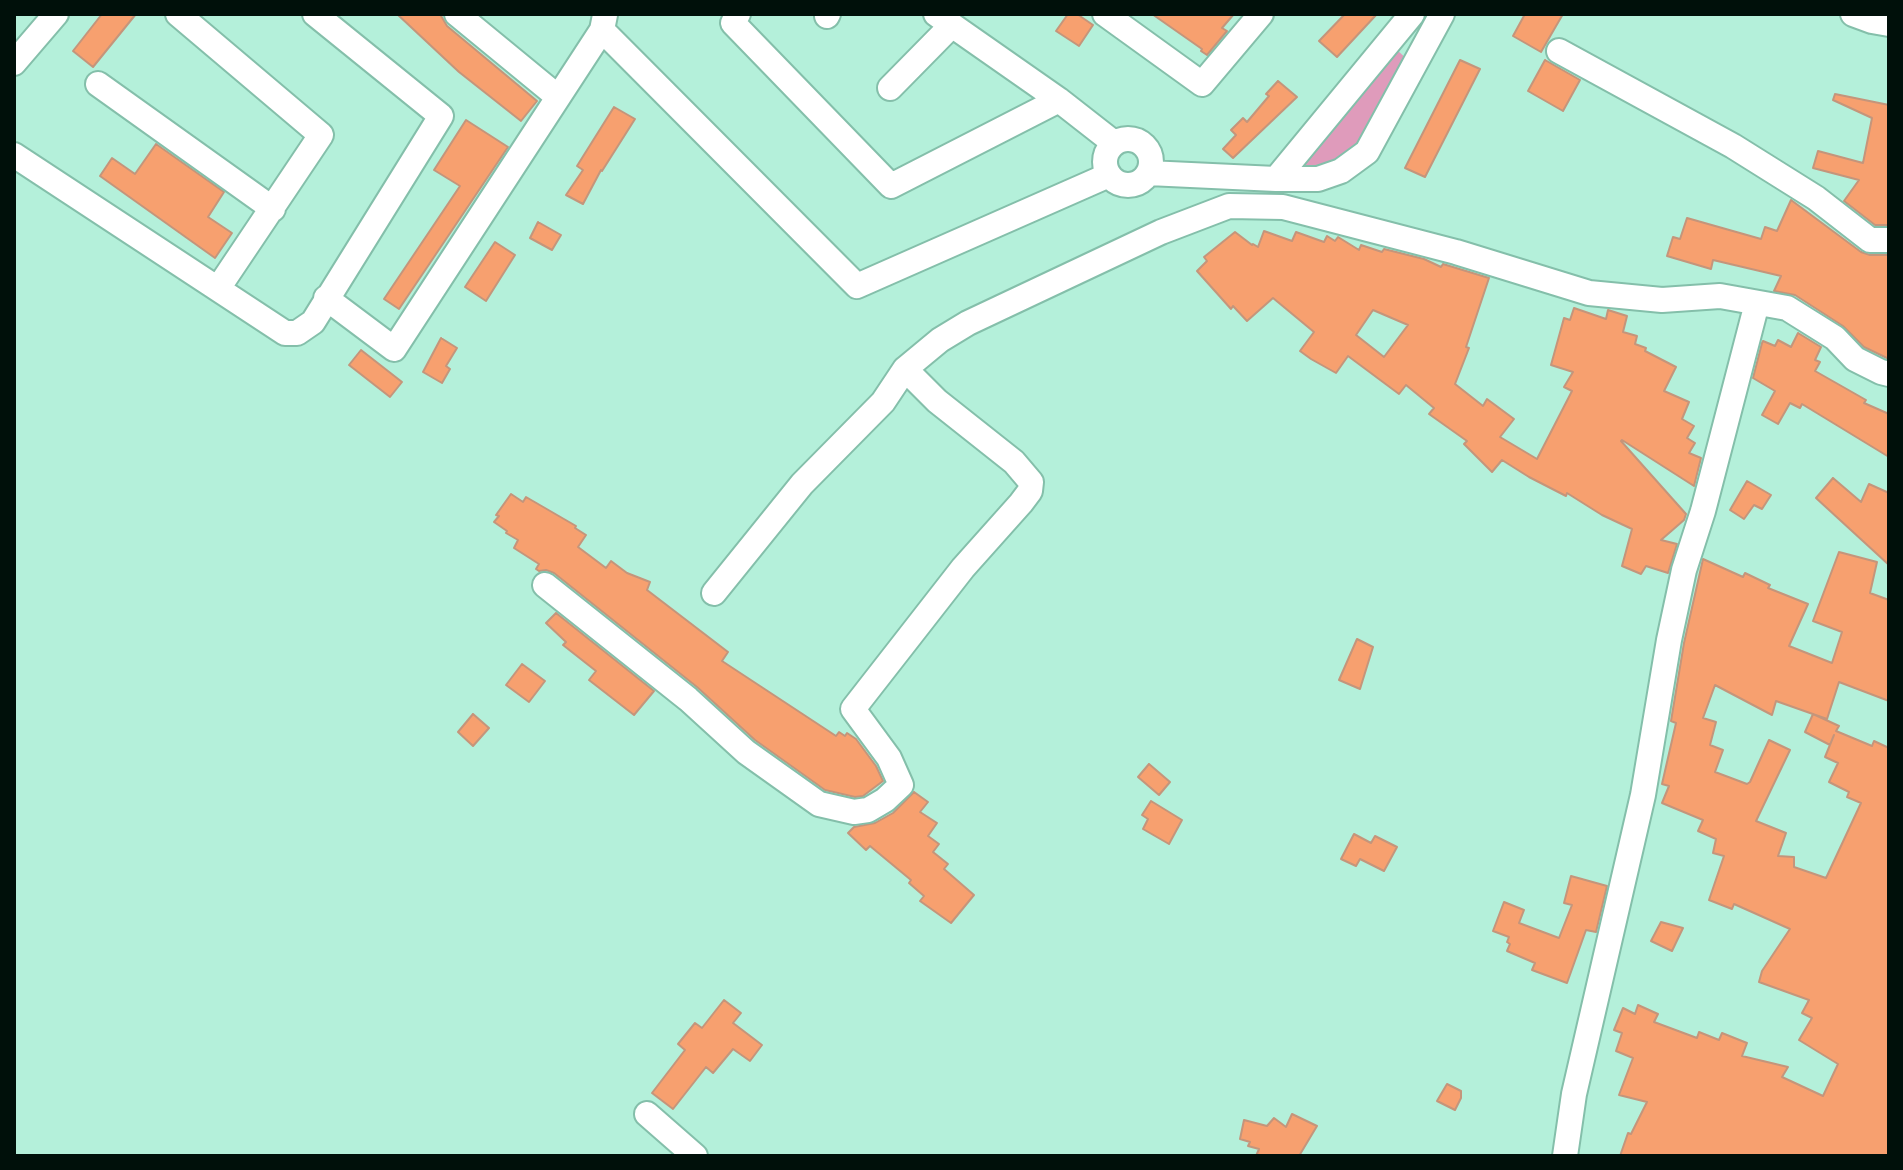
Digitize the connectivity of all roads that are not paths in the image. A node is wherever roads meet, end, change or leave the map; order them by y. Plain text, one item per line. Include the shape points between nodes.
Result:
1 (56, 14) edge
2 (178, 14) edge
3 (315, 14) edge
4 (457, 14) edge
5 (738, 14) edge
6 (1105, 14) edge
7 (1261, 14) edge
8 (1412, 14) edge
9 (1442, 14) edge
10 (1853, 14) edge
11 (944, 20) edge
12 (604, 22) edge
13 (1889, 24) edge
14 (1559, 51) dead end
15 (14, 63) edge
16 (98, 84) dead end
17 (890, 88) dead end
18 (558, 97) junction
19 (1059, 100) junction
20 (1114, 143) junction
21 (14, 155) edge
22 (1148, 173) junction
23 (1109, 175) junction
24 (1276, 179) junction
25 (273, 209) junction
26 (1889, 240) edge
27 (219, 287) junction
28 (326, 298) junction
29 (1757, 303) junction
30 (905, 369) junction
31 (1889, 374) edge
32 (545, 585) dead end
33 (714, 593) dead end
34 (647, 1114) dead end
35 (695, 1156) edge
36 (1565, 1156) edge

1 - 15 street
2 - 25 street via 321,135
3 - 28 street via 441,116
4 - 18 street
5 - 19 street via 733,23 891,186
6 - 7 street via 1202,84
8 - 24 street
9 - 24 street via 1367,152 1341,171 1318,179
10 - 13 street
11 - 17 street
11 - 19 street
12 - 18 street
12 - 23 street via 857,286
14 - 26 street via 1733,146 1816,198 1870,240
16 - 25 street
18 - 28 street via 394,349
19 - 20 street
20 - 22 street via 1138,141 1151,161
20 - 23 street via 1105,164
21 - 27 street
22 - 23 street via 1129,185
22 - 24 street
25 - 27 street
27 - 28 street via 285,333 297,333 313,322
29 - 30 street via 1720,296 1662,300 1589,293 1325,216 1283,207 1229,206 1004,305 940,340
29 - 31 street via 1787,308 1835,338 1855,359
29 - 36 street via 1684,570 1643,795 1574,1094
30 - 32 street via 1031,482 1021,503 853,709 889,758 901,785 885,800 854,812 819,804 746,752
30 - 33 street via 883,402 802,484
34 - 35 street

